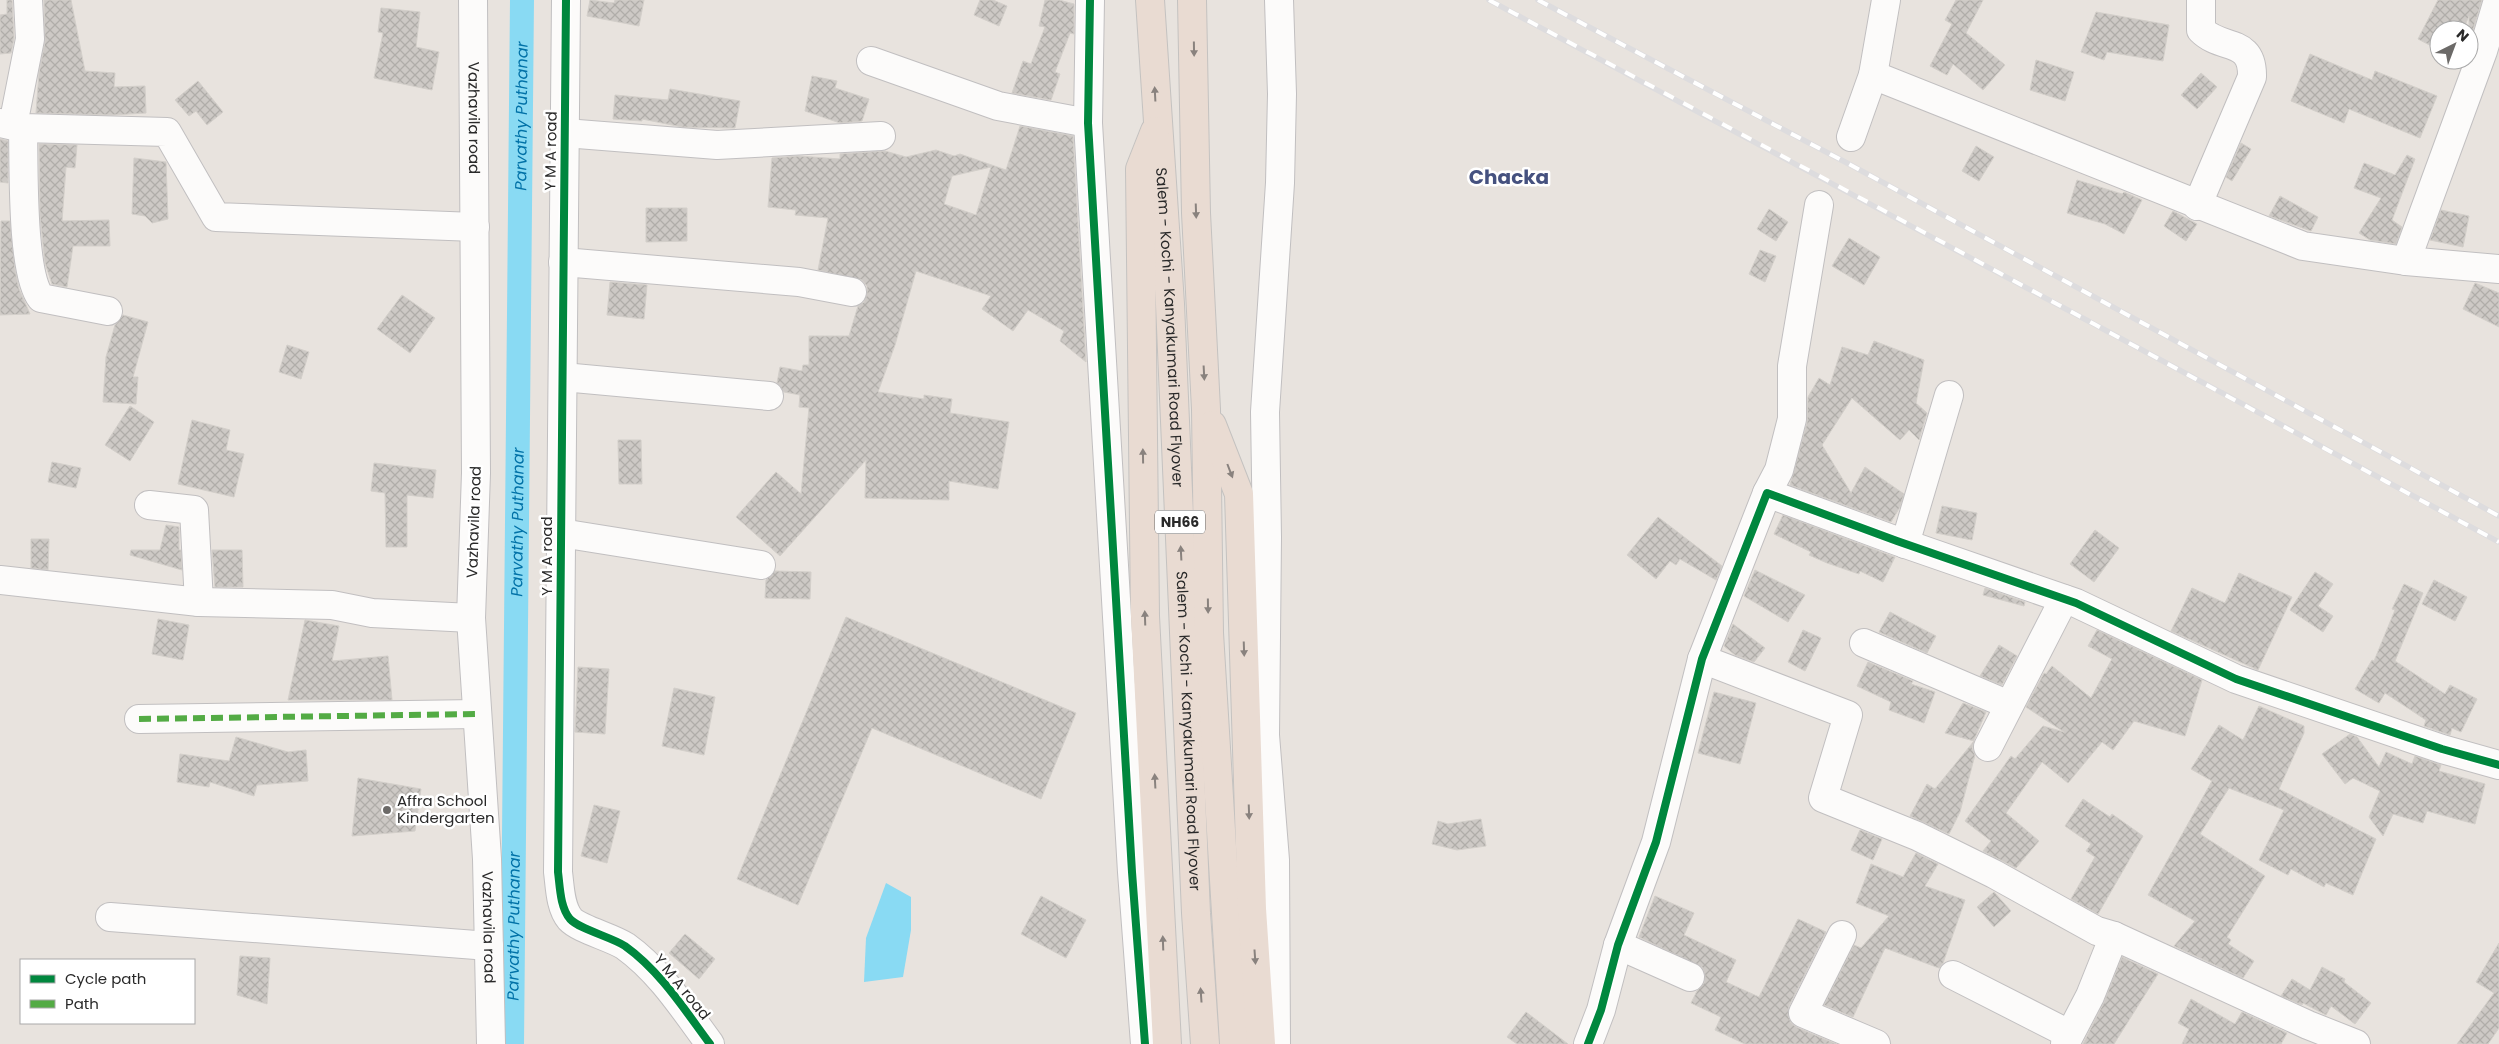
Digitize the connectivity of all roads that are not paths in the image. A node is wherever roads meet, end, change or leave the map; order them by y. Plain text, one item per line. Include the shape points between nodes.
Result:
1 (28, 0) edge
2 (473, 0) edge
3 (566, 0) edge
4 (1090, 0) edge
5 (1150, 0) edge
6 (1192, 0) edge
7 (1279, 0) edge
8 (1886, 0) edge
9 (2201, 0) edge
10 (2498, 0) edge
11 (871, 61) dead end
12 (1873, 74) junction
13 (1088, 123) junction
14 (12, 125) edge
15 (1157, 127) junction
16 (564, 133) junction
17 (881, 136) dead end
18 (1851, 137) dead end
19 (1819, 205) dead end
20 (2197, 206) junction
21 (474, 227) junction
22 (2406, 261) junction
23 (563, 262) junction
24 (2499, 269) edge
25 (852, 292) dead end
26 (108, 310) dead end
27 (562, 377) junction
28 (769, 396) dead end
29 (1949, 396) dead end
30 (1206, 410) junction
31 (1767, 492) junction
32 (149, 505) dead end
33 (561, 533) junction
34 (1904, 544) junction
35 (761, 565) dead end
36 (0, 580) edge
37 (2064, 599) junction
38 (200, 602) junction
39 (472, 618) junction
40 (1864, 643) dead end
41 (1702, 659) junction
42 (2010, 705) junction
43 (477, 714) junction
44 (139, 719) dead end
45 (1988, 747) dead end
46 (2499, 765) edge
47 (110, 917) dead end
48 (1842, 935) dead end
49 (2114, 936) junction
50 (1618, 945) junction
51 (489, 946) junction
52 (1953, 975) dead end
53 (1690, 977) dead end
54 (2304, 1035) edge
55 (2067, 1039) edge
56 (491, 1044) edge
57 (710, 1044) edge
58 (1145, 1044) edge
59 (1167, 1044) edge
60 (1204, 1044) edge
61 (1234, 1044) edge
62 (1261, 1044) edge
63 (1276, 1044) edge
64 (1588, 1044) edge
65 (1876, 1044) edge
66 (2356, 1044) edge

1 - 14 street via 30,39
2 - 21 street, Vazhavila road
3 - 16 street, Y M A road
4 - 13 street
15 -> 5 highway, Salem - Kochi - Kanyakumari Road Flyover / NH66
6 -> 30 highway, Salem - Kochi - Kanyakumari Road Flyover / NH66 via 1196,213
7 - 63 street via 1280,184 1265,412 1265,734 1274,860
8 - 12 street
9 - 20 street via 2202,30 2208,36 2249,54 2252,77
10 - 22 street via 2483,51
11 - 13 street via 998,106
12 - 18 street
12 - 20 street
13 - 58 street via 1131,862
14 - 21 street via 167,132 216,217
14 - 26 street via 35,291 41,298
59 -> 15 highway via 1145,616 1140,169
60 -> 15 highway, Salem - Kochi - Kanyakumari Road Flyover / NH66 via 1170,304
16 - 17 street via 717,145
16 - 23 street, Y M A road
19 - 31 street via 1792,366 1792,419 1779,470
20 - 22 street via 2302,246
21 - 39 street, Vazhavila road via 476,472
22 - 24 street
23 - 25 street via 799,282
23 - 27 street, Y M A road
27 - 28 street
27 - 33 street, Y M A road
29 - 34 street
30 -> 61 highway, Salem - Kochi - Kanyakumari Road Flyover / NH66 via 1209,632
30 -> 62 highway via 1239,494 1252,909
31 - 34 street
31 - 41 street
32 - 38 street via 194,510
33 - 35 street
33 - 57 street, Y M A road via 558,872 562,901 569,918 576,925 624,946 646,964 663,981
34 - 37 street
36 - 38 street
37 - 42 street
37 - 46 street via 2236,679 2442,749
38 - 39 street via 332,605 372,613
39 - 43 street, Vazhavila road
40 - 42 street
41 - 49 street via 1848,715 1823,798 1917,836 1994,874 2073,919
41 - 50 street via 1656,842
42 - 45 street
43 - 44 street
43 - 51 street, Vazhavila road
47 - 51 street
48 - 65 street via 1803,1012
49 - 54 street
49 - 55 street via 2090,996
50 - 53 street
50 - 64 street via 1601,1010
51 - 56 street, Vazhavila road
52 - 55 street
54 - 66 street

